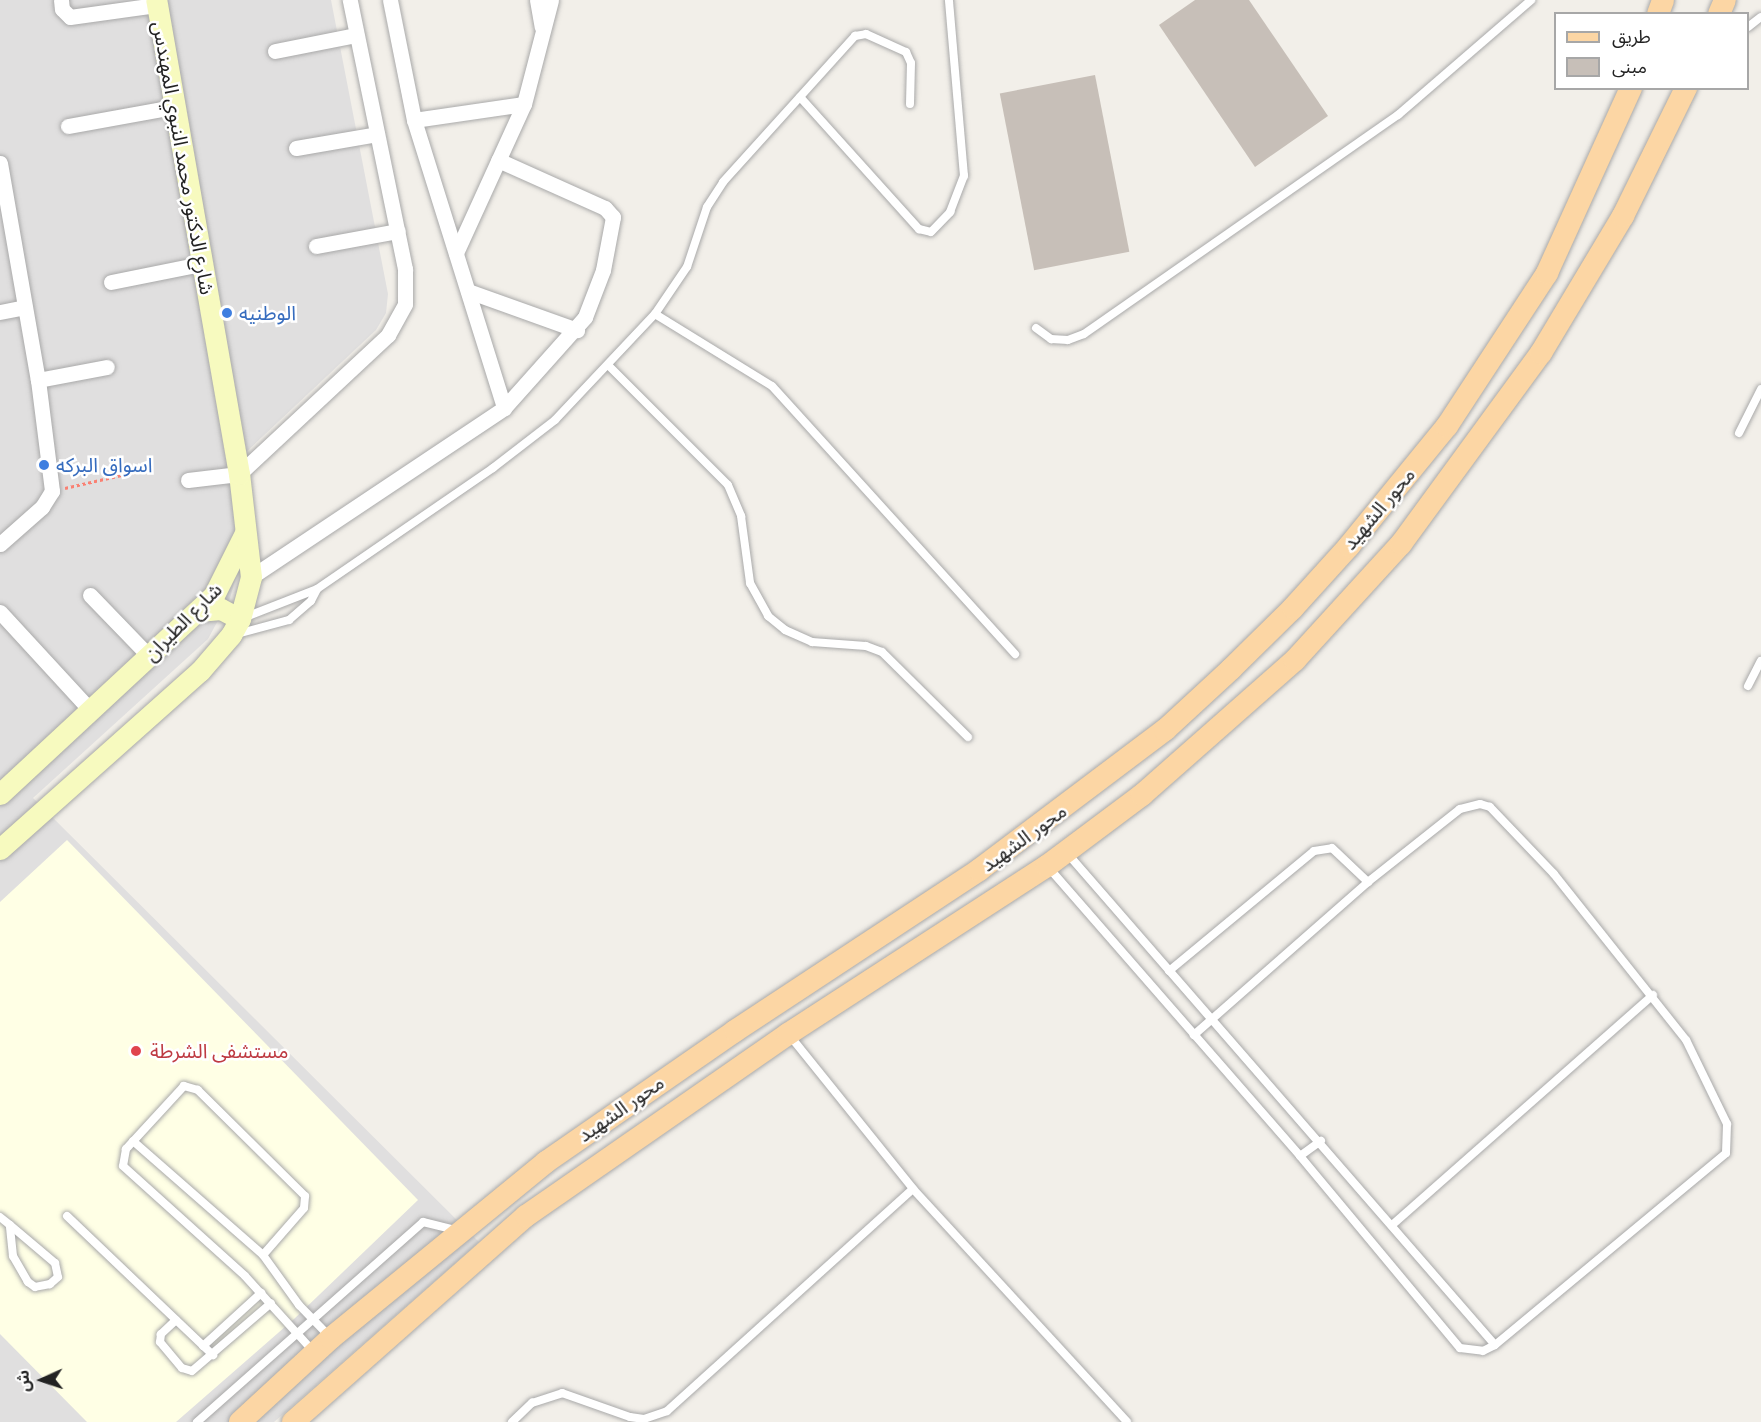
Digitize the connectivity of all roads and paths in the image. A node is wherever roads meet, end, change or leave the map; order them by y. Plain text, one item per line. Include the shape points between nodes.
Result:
1 (61, 0) edge
2 (350, 0) edge
3 (390, 0) edge
4 (537, 0) edge
5 (551, 0) edge
6 (949, 0) edge
7 (1531, 0) edge
8 (156, 2) edge
9 (1761, 17) edge
10 (1749, 26) edge
11 (543, 34) junction
12 (356, 35) junction
13 (275, 51) dead end
14 (1630, 90) edge
15 (1685, 90) edge
16 (800, 97) junction
17 (524, 104) junction
18 (910, 104) dead end
19 (173, 107) junction
20 (414, 120) junction
21 (68, 126) dead end
22 (377, 134) junction
23 (296, 148) dead end
24 (498, 160) junction
25 (0, 163) edge
26 (398, 231) junction
27 (316, 246) dead end
28 (456, 253) junction
29 (201, 264) junction
30 (111, 282) dead end
31 (468, 291) junction
32 (26, 307) junction
33 (0, 312) edge
34 (655, 314) junction
35 (1036, 328) dead end
36 (577, 330) junction
37 (609, 366) junction
38 (107, 367) dead end
39 (38, 380) junction
40 (1761, 389) edge
41 (504, 408) junction
42 (1739, 433) dead end
43 (140, 471) dead end
44 (239, 474) junction
45 (188, 480) dead end
46 (52, 491) junction
47 (246, 530) junction
48 (0, 544) edge
49 (251, 577) junction
50 (317, 589) junction
51 (90, 595) dead end
52 (198, 611) junction
53 (0, 612) edge
54 (236, 627) junction
55 (1015, 654) dead end
56 (149, 656) junction
57 (1761, 661) edge
58 (1748, 686) dead end
59 (90, 710) junction
60 (968, 737) dead end
61 (0, 794) edge
62 (0, 849) edge
63 (1066, 852) junction
64 (1047, 866) junction
65 (1368, 882) junction
66 (1169, 971) junction
67 (1653, 995) junction
68 (1211, 1019) junction
69 (788, 1034) junction
70 (1194, 1035) junction
71 (1321, 1141) junction
72 (133, 1142) junction
73 (1300, 1156) junction
74 (913, 1189) junction
75 (67, 1216) dead end
76 (0, 1217) edge
77 (10, 1225) junction
78 (1392, 1225) junction
79 (460, 1231) junction
80 (263, 1255) junction
81 (261, 1293) junction
82 (271, 1303) junction
83 (313, 1319) junction
84 (176, 1320) junction
85 (297, 1333) junction
86 (331, 1338) junction
87 (1495, 1345) junction
88 (203, 1346) junction
89 (314, 1352) junction
90 (213, 1355) junction
91 (197, 1422) edge
92 (240, 1422) edge
93 (293, 1422) edge
94 (512, 1422) edge
95 (1127, 1422) edge

1 - 8 street via 62,9 70,17
2 - 12 street
3 - 20 street
4 - 11 street
5 - 11 street
6 - 16 lane via 964,176 950,212 931,232 919,229
7 - 35 lane via 1398,115 1084,334 1068,340 1051,339
8 - 19 main road, شارع الدكتور محمد النبوي المهندس
9 - 10 lane
11 - 17 street
12 - 13 street
12 - 22 street
14 - 79 main road, محور الشهيد via 1575,220 1518,320 1447,426 1293,608 1165,730 1089,790 979,870 590,1131
15 - 63 main road, محور الشهيد via 1623,216 1541,353 1401,544 1295,660 1219,730
16 - 18 lane via 855,36 866,34 904,50 908,56
16 - 34 lane via 714,194 689,262
17 - 20 street
17 - 24 street
19 - 21 street
19 - 29 main road, شارع الدكتور محمد النبوي المهندس
20 - 28 street
22 - 23 street
22 - 26 street
24 - 28 street
24 - 36 street via 605,208 613,217 613,231 593,302
25 - 32 street
26 - 27 street
26 - 44 street via 407,286 398,320 388,335
28 - 31 street
29 - 30 street
29 - 44 main road, شارع الدكتور محمد النبوي المهندس
31 - 36 street
31 - 41 street
32 - 33 street
32 - 39 street
34 - 37 lane
34 - 55 lane via 772,386
36 - 41 street
37 - 50 lane via 529,441
37 - 60 lane via 728,485 741,516 750,583 768,616 785,630 812,642 866,646 882,652
38 - 39 street
39 - 46 street
40 - 42 lane
41 - 49 street
43 - 46 path
44 - 45 street
44 - 47 main road, شارع الدكتور محمد النبوي المهندس
46 - 48 street via 42,507
47 - 49 main road, شارع الطيران
47 - 52 main road, شارع الطيران via 224,583
49 - 54 main road, شارع الطيران
50 - 54 lane
50 - 54 lane via 311,601 289,620
51 - 56 street
52 - 54 main road via 221,609
52 - 56 main road, شارع الطيران
53 - 59 street
54 - 62 main road, شارع الطيران via 200,671
56 - 59 main road, شارع الطيران
57 - 58 lane
59 - 61 main road, شارع الطيران
63 - 64 main road, محور الشهيد
63 - 66 lane
64 - 69 main road, محور الشهيد
64 - 70 lane
65 - 66 lane via 1332,848 1314,851
65 - 67 lane via 1461,809 1480,804 1490,807 1554,874
65 - 68 lane
66 - 68 lane
67 - 78 lane
67 - 87 lane via 1697,1057 1718,1099 1727,1124 1726,1153
68 - 70 lane
68 - 71 lane
69 - 74 lane
69 - 93 main road, محور الشهيد via 526,1216
70 - 73 lane
71 - 73 lane
71 - 78 lane
72 - 80 lane
72 - 80 lane via 180,1089 189,1085 198,1090 305,1196 304,1208
72 - 81 lane via 123,1154 126,1171
73 - 87 lane via 1460,1348 1483,1351
74 - 94 lane via 667,1411 644,1419 630,1417 562,1393 532,1403
74 - 95 lane
75 - 84 lane
76 - 77 lane
77 - 77 lane via 55,1263 58,1277 50,1284 35,1287 28,1282 13,1256
78 - 87 lane
79 - 83 lane via 431,1220 423,1222
79 - 86 main road, محور الشهيد
80 - 83 lane
81 - 82 lane
81 - 88 lane
82 - 85 lane
82 - 90 lane
83 - 85 lane
83 - 86 lane
84 - 88 lane
84 - 90 lane via 162,1334 160,1342 182,1368 198,1368
85 - 89 lane
85 - 91 lane
86 - 89 main road, محور الشهيد
88 - 90 lane
89 - 92 main road, محور الشهيد

